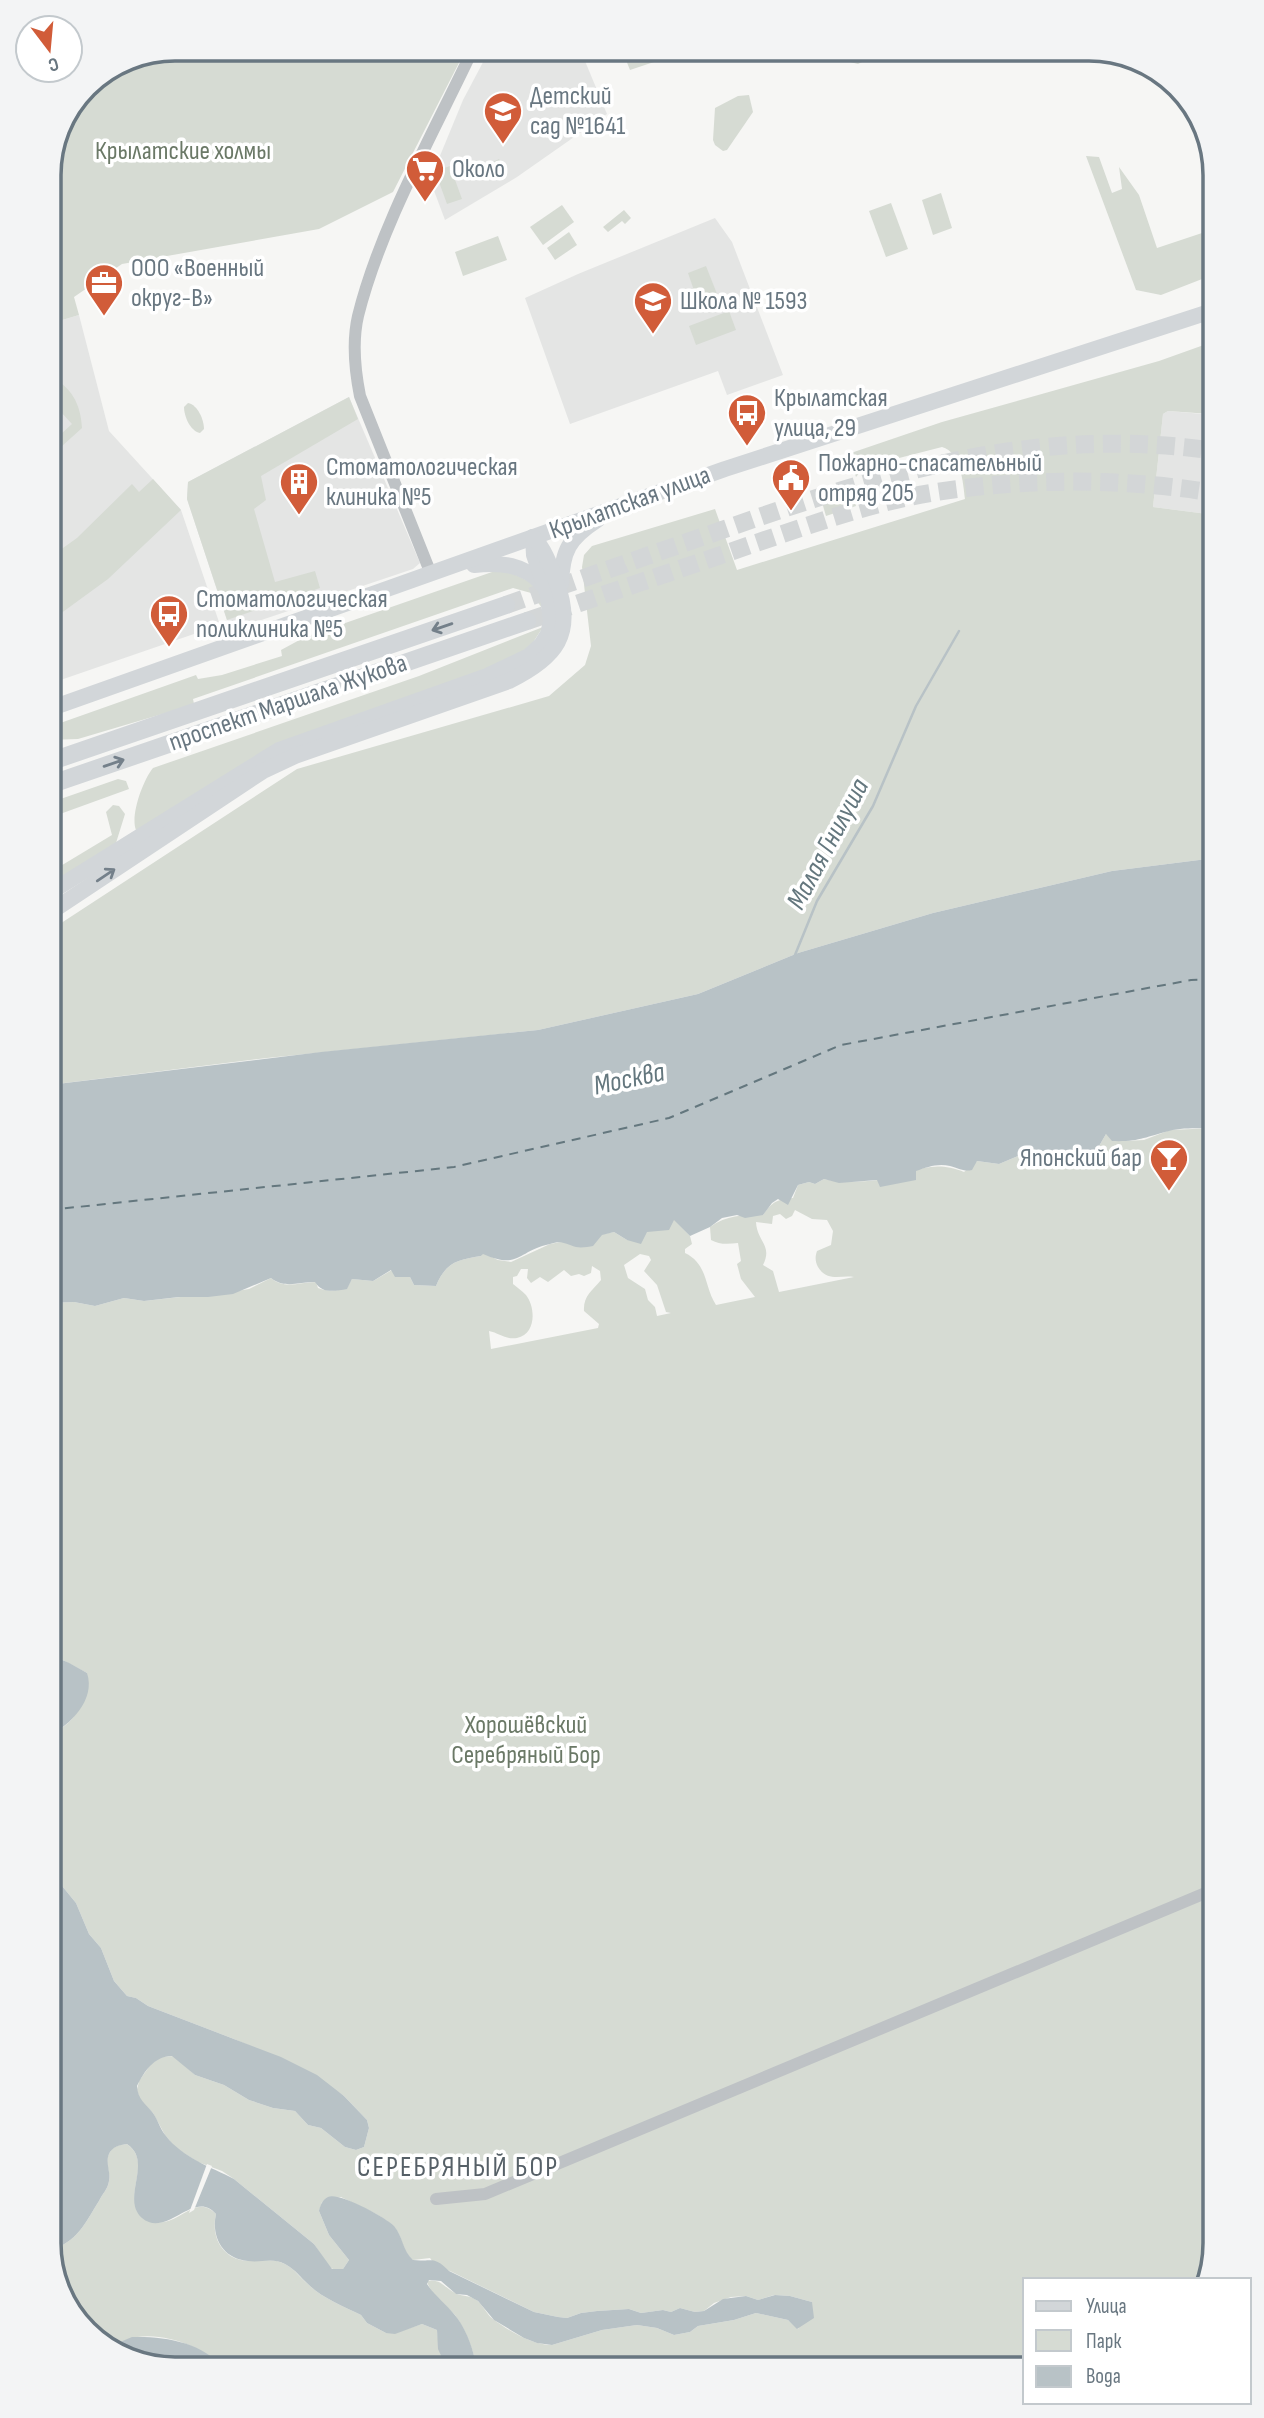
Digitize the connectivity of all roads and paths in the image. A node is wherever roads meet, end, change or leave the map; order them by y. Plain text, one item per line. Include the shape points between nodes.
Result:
1 (467, 61) edge
2 (1203, 314) edge
3 (616, 506) junction
4 (533, 537) junction
5 (451, 567) junction
6 (431, 574) junction
7 (554, 595) junction
8 (506, 605) tunnel mouth
9 (527, 621) tunnel mouth
10 (61, 705) edge
11 (61, 758) edge
12 (61, 781) edge
13 (61, 886) edge
14 (61, 905) edge
15 (1203, 1894) edge
16 (436, 2199) dead end

1 - 6 street via 387,232 356,335 360,396
2 - 3 main road, Крылатская улица
3 - 4 main road, Крылатская улица
3 - 7 main road via 570,543
4 - 5 main road, Крылатская улица
4 - 7 main road via 544,551
5 - 6 main road, Крылатская улица
5 - 7 main road via 514,566
6 - 10 main road, Крылатская улица
7 - 13 main road via 548,634 528,656 475,680 279,750
14 -> 7 main road via 263,771 527,672 551,654 562,633 565,613
8 -> 11 main road, проспект Маршала Жукова
12 -> 9 main road, проспект Маршала Жукова
15 - 16 street via 485,2194

